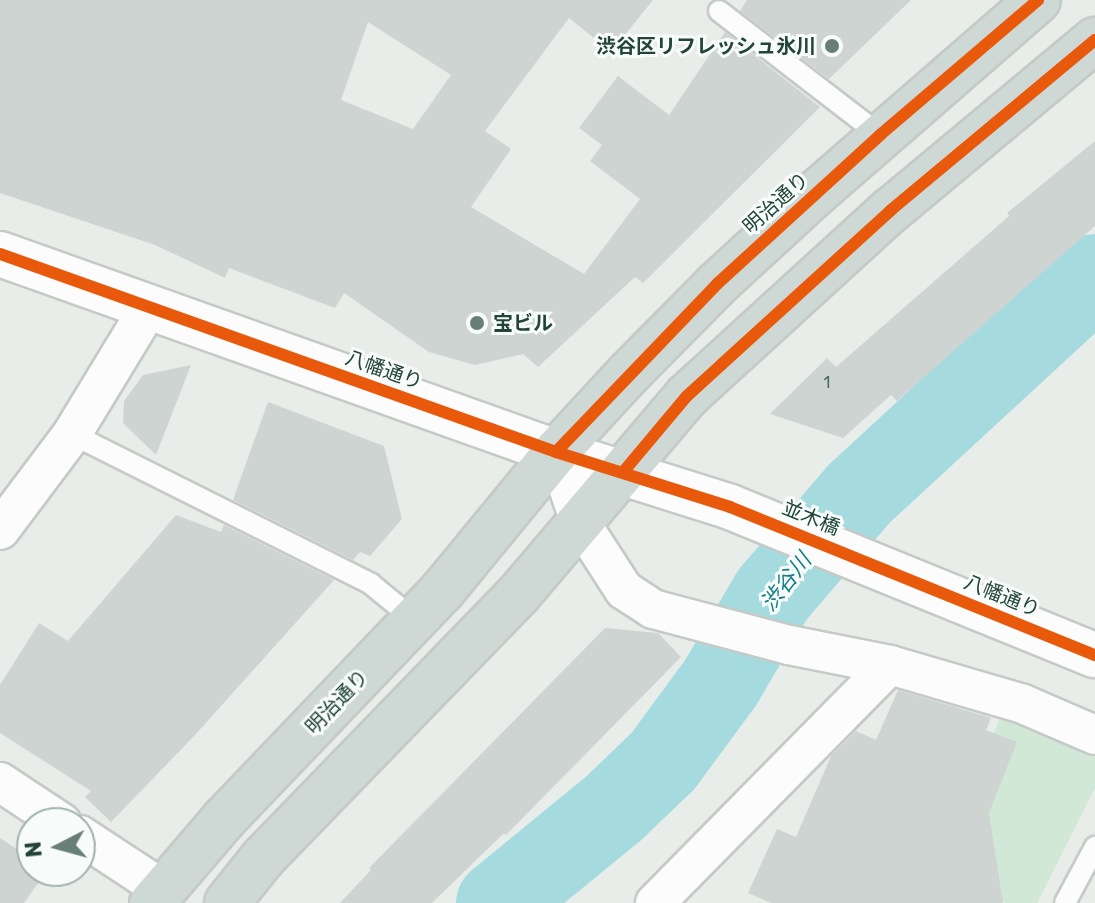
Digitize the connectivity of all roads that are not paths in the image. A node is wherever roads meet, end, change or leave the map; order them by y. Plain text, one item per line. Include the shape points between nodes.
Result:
1 (1038, 0) edge
2 (719, 11) dead end
3 (1095, 40) edge
4 (880, 135) junction
5 (0, 254) edge
6 (148, 309) junction
7 (72, 434) junction
8 (556, 452) junction
9 (624, 471) junction
10 (757, 518) joint
11 (580, 522) junction
12 (0, 530) edge
13 (850, 555) joint
14 (416, 621) junction
15 (1095, 655) edge
16 (890, 665) junction
17 (1095, 735) edge
18 (0, 782) edge
19 (38, 807) edge
20 (1095, 847) edge
21 (96, 848) edge
22 (157, 896) edge
23 (227, 903) edge
24 (655, 903) edge
25 (1065, 903) edge

1 - 4 main road, 明治通り
2 - 4 lane
3 - 9 main road via 891,210 687,396
4 - 8 main road, 明治通り via 717,284
5 - 6 street, 八幡通り
6 - 7 street
6 - 8 street, 八幡通り
7 - 12 street
7 - 14 lane via 371,584
8 - 9 street, 八幡通り
8 - 11 street
8 - 14 main road, 明治通り
9 - 10 street, 八幡通り
9 - 11 main road
10 - 13 street, 並木橋
11 - 16 street via 624,590 653,609
11 - 23 main road via 518,595 262,859
13 - 15 street, 八幡通り
14 - 22 main road, 明治通り via 224,819
16 - 17 street via 1023,704
16 - 24 street
18 - 19 street
20 - 25 lane
21 - 22 street

